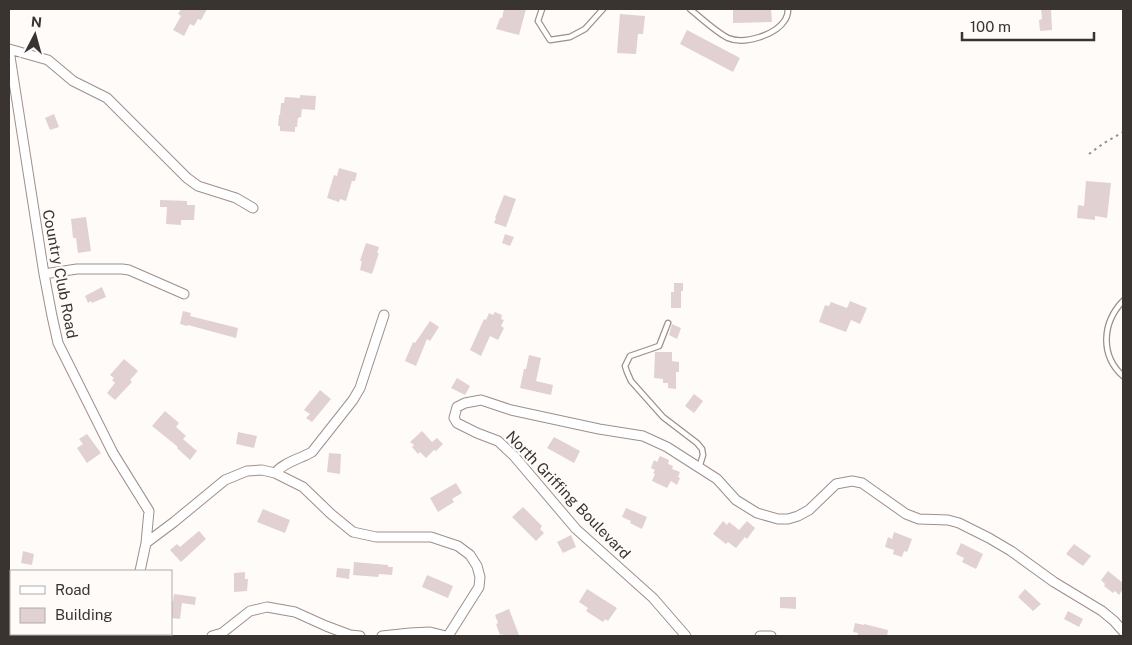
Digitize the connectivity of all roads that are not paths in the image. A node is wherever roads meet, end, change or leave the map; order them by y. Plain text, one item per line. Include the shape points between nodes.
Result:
1 (542, 9) edge
2 (604, 9) edge
3 (690, 9) edge
4 (788, 9) edge
5 (9, 50) edge
6 (253, 208) dead end
7 (44, 274) junction
8 (184, 294) dead end
9 (1123, 301) edge
10 (384, 315) dead end
11 (668, 323) dead end
12 (1123, 376) edge
13 (699, 468) junction
14 (275, 473) junction
15 (146, 543) junction
16 (140, 570) edge
17 (1123, 631) edge
18 (212, 636) edge
19 (360, 636) edge
20 (382, 636) edge
21 (447, 636) edge
22 (686, 636) edge
23 (760, 636) edge
24 (771, 636) edge

1 - 2 lane via 538,22 550,40 570,37 585,29
3 - 4 lane via 728,38 742,40 758,38 777,29 786,19
5 - 6 street via 48,60 73,81 107,98 186,178
5 - 7 street, Country Club Road
7 - 8 street via 77,269 122,269
7 - 15 street, Country Club Road via 58,343 113,453 149,511
9 - 12 lane via 1109,324 1106,344 1113,366
10 - 14 street via 353,400 312,452 280,467
11 - 13 lane via 659,346 630,356 627,372 663,417 702,449
13 - 17 street, North Griffing Boulevard via 717,479 736,500 778,519 788,519 809,510 836,484 862,483 906,514 919,519 959,523 989,538 1102,612
13 - 22 street, North Griffing Boulevard via 642,436 511,410 481,400 457,407 454,418 477,433 498,441 514,456 576,528 653,598
14 - 15 street via 247,471 225,480
14 - 21 street via 304,487 353,532 376,536 431,537 458,546 470,555 477,566 479,587
15 - 16 street, Country Club Road
18 - 19 street via 222,633 250,611 266,607 295,612 350,635
20 - 21 street via 430,632
23 - 24 street

